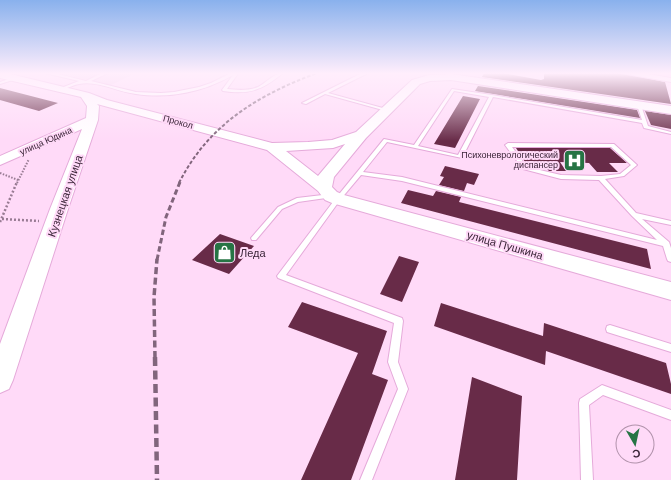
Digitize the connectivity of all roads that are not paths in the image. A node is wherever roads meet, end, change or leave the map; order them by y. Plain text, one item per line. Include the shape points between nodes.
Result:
1 (86, 95) edge
2 (88, 95) edge
3 (93, 95) edge
4 (319, 95) edge
5 (333, 95) edge
6 (404, 95) edge
7 (449, 95) edge
8 (488, 95) edge
9 (577, 95) edge
10 (492, 96) junction
11 (304, 103) dead end
12 (639, 105) junction
13 (122, 106) junction
14 (671, 110) edge
15 (388, 111) junction
16 (92, 119) junction
17 (644, 122) junction
18 (671, 133) edge
19 (361, 135) junction
20 (415, 147) junction
21 (272, 148) junction
22 (0, 161) edge
23 (360, 173) junction
24 (601, 178) junction
25 (331, 194) junction
26 (634, 215) junction
27 (671, 223) edge
28 (254, 238) dead end
29 (668, 245) edge
30 (671, 260) edge
31 (671, 291) edge
32 (610, 329) dead end
33 (671, 348) edge
34 (0, 380) edge
35 (671, 415) edge
36 (366, 480) edge
37 (586, 480) edge

1 - 16 main road, Кузнецкая улица via 94,106
2 - 13 main road, Прокол
3 - 19 main road via 133,102 280,139 333,139
4 - 11 lane
5 - 15 lane
6 - 15 main road
7 - 20 lane
8 - 10 lane
9 - 12 main road
10 - 17 lane
10 - 20 lane via 460,157
12 - 14 main road
12 - 17 lane
13 - 16 main road, улица Юдина via 107,108 98,112
13 - 21 main road, Прокол
15 - 19 main road
16 - 22 main road, улица Юдина
16 - 34 main road, Кузнецкая улица
17 - 18 lane via 646,127
19 - 21 main road via 333,144
19 - 25 main road via 326,176
20 - 23 lane via 386,140
21 - 25 main road
23 - 25 lane
23 - 29 lane via 402,179
24 - 24 lane via 622,175 634,165 612,145 508,145 525,168 561,177
24 - 26 lane
25 - 28 lane via 297,200 280,208
25 - 31 main road, улица Пушкина
25 - 36 lane via 281,276 399,321 393,362 403,389
26 - 27 lane
26 - 29 lane
29 - 30 lane
32 - 33 lane
35 - 37 lane via 602,390 584,403

